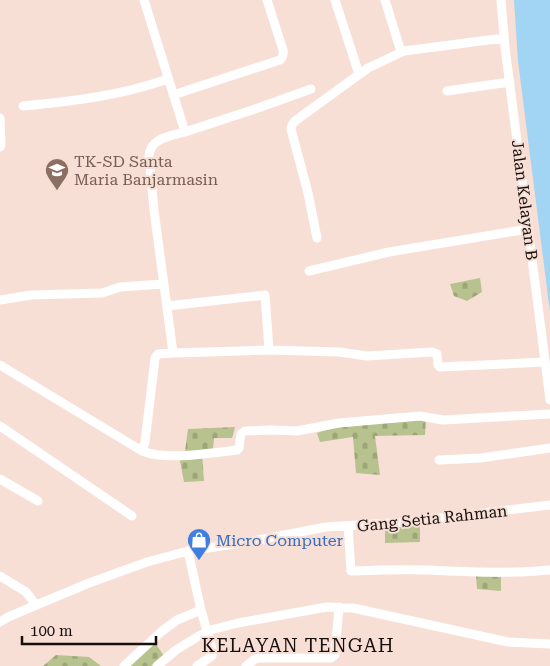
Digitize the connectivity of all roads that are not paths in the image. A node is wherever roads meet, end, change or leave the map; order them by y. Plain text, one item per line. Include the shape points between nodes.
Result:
1 (144, 0) edge
2 (266, 0) edge
3 (335, 0) edge
4 (385, 0) edge
5 (501, 0) edge
6 (504, 38) junction
7 (401, 52) junction
8 (360, 74) junction
9 (168, 79) junction
10 (510, 82) junction
11 (311, 89) dead end
12 (447, 91) dead end
13 (173, 95) junction
14 (23, 106) dead end
15 (0, 118) edge
16 (185, 132) junction
17 (0, 147) edge
18 (528, 229) junction
19 (317, 238) dead end
20 (309, 271) dead end
21 (164, 284) junction
22 (0, 300) edge
23 (167, 306) junction
24 (269, 350) junction
25 (173, 353) junction
26 (545, 362) junction
27 (0, 365) edge
28 (550, 400) edge
29 (550, 414) edge
30 (0, 426) edge
31 (550, 448) edge
32 (142, 451) junction
33 (439, 460) dead end
34 (0, 479) edge
35 (38, 501) dead end
36 (550, 505) edge
37 (132, 516) dead end
38 (348, 526) junction
39 (188, 552) junction
40 (550, 570) edge
41 (0, 576) edge
42 (36, 605) junction
43 (339, 607) junction
44 (201, 610) junction
45 (0, 622) edge
46 (207, 631) junction
47 (550, 644) edge
48 (124, 666) edge
49 (157, 666) edge
50 (197, 666) edge
51 (246, 666) edge

1 - 9 street
2 - 13 street via 283,57
3 - 8 street
4 - 7 street
5 - 6 street, Jalan Kelayan B
6 - 7 street
6 - 10 street, Jalan Kelayan B
7 - 8 street
8 - 19 street via 292,125
9 - 13 street
9 - 14 street via 107,96
10 - 12 street
10 - 18 street, Jalan Kelayan B
11 - 16 street
13 - 16 street
15 - 17 street
16 - 21 street via 158,140 152,145 149,156
18 - 20 street via 389,252
18 - 26 street, Jalan Kelayan B
21 - 22 street via 120,287 102,293 32,295
21 - 23 street
23 - 24 street via 265,294
23 - 25 street
24 - 25 street
24 - 26 street via 367,356 434,352 440,367
25 - 32 street via 158,354 155,358
26 - 28 street, Jalan Kelayan B
27 - 32 street
29 - 32 street via 443,420 420,416 297,430 245,431 241,434 237,450 164,456
30 - 37 street
31 - 33 street via 481,458
34 - 35 street
36 - 38 street, Gang Setia Rahman
38 - 39 street, Gang Setia Rahman via 326,527
38 - 40 street via 351,571 520,573
39 - 42 street, Gang Setia Rahman via 148,562
39 - 44 street
41 - 42 street via 26,592
42 - 45 street, Gang Setia Rahman
43 - 46 street via 302,611
43 - 47 street via 508,642
43 - 51 street via 335,655 331,658 260,658
44 - 46 street
44 - 48 street via 177,620
46 - 49 street
46 - 50 street via 213,654

